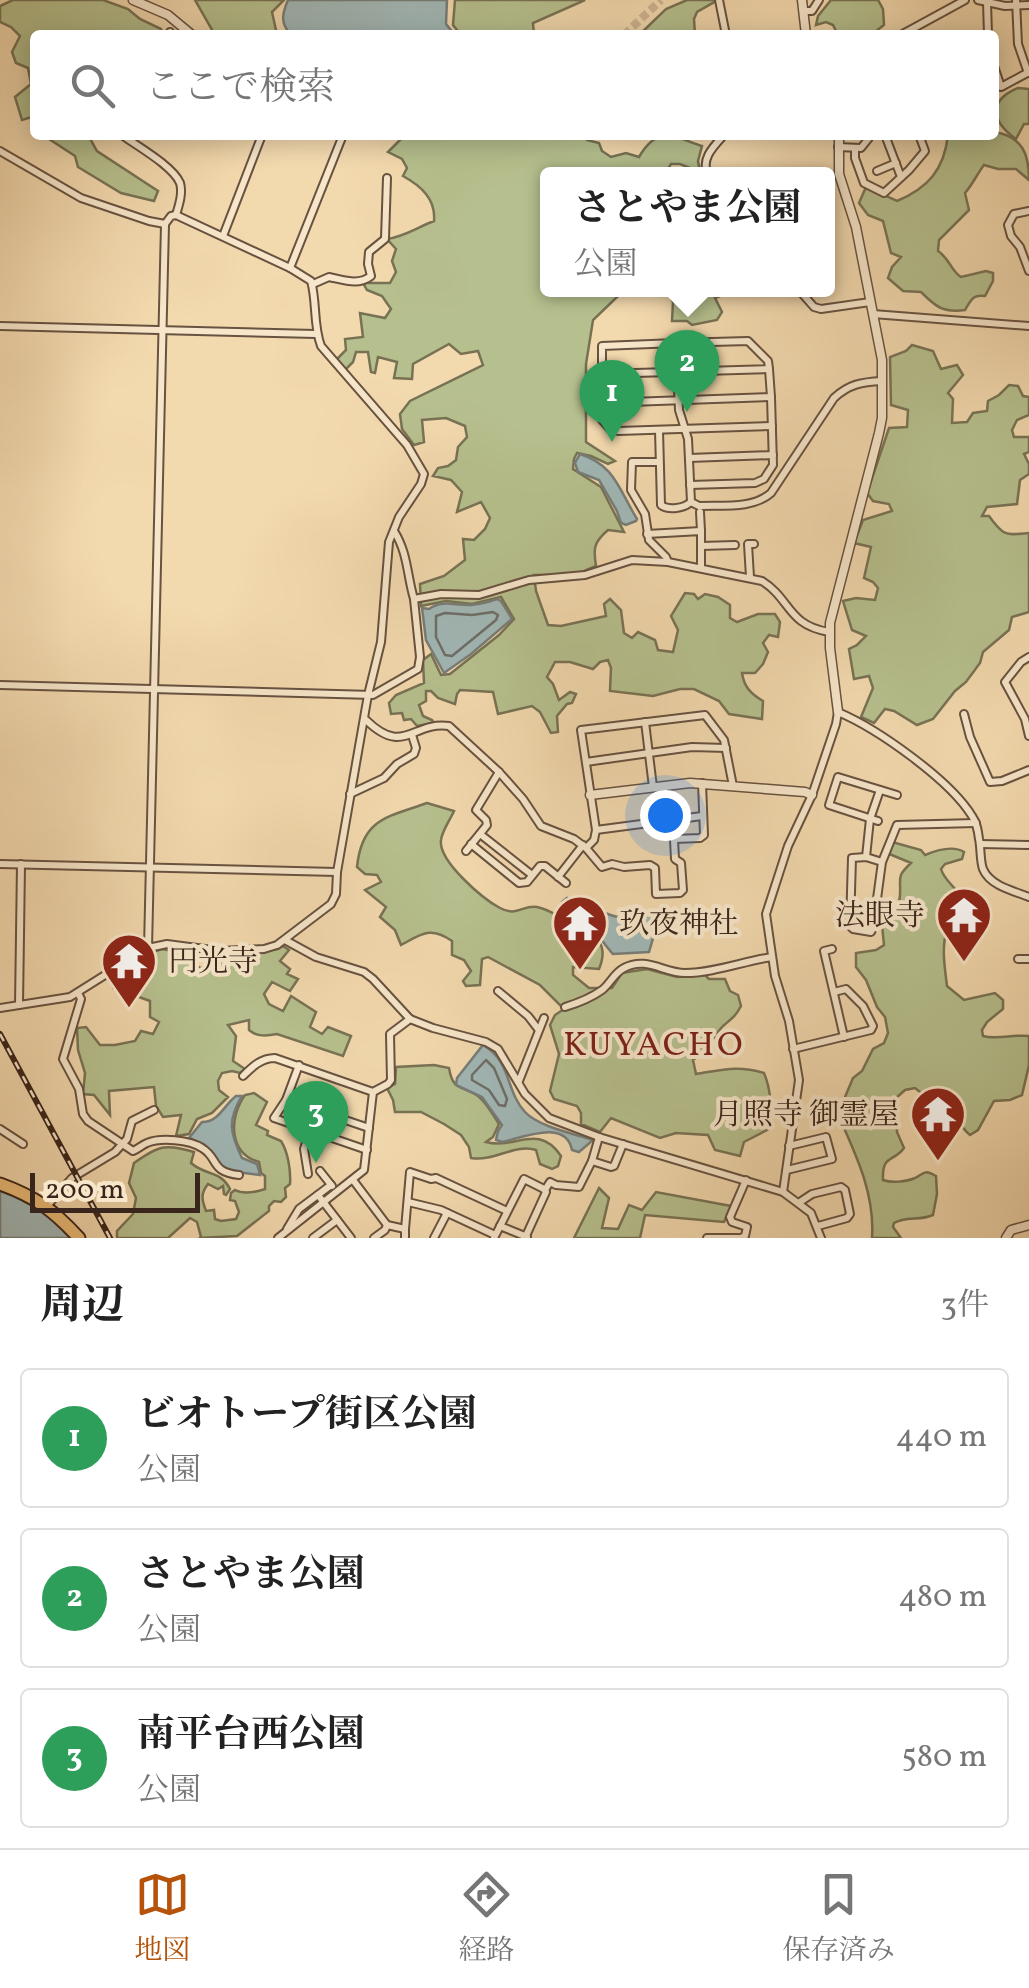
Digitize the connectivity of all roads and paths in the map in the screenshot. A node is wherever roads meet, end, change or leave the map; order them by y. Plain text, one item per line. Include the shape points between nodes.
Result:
1 (134, 0) edge
2 (719, 0) edge
3 (802, 0) edge
4 (819, 0) edge
5 (965, 0) edge
6 (978, 0) edge
7 (987, 2) edge
8 (1016, 3) edge
9 (1029, 5) edge
10 (803, 11) junction
11 (186, 30) edge
12 (725, 30) edge
13 (805, 30) edge
14 (911, 30) edge
15 (988, 30) edge
16 (1028, 73) edge
17 (999, 81) edge
18 (129, 140) edge
19 (260, 140) edge
20 (341, 140) edge
21 (720, 140) edge
22 (839, 140) edge
23 (867, 140) edge
24 (887, 140) edge
25 (921, 140) edge
26 (838, 147) junction
27 (855, 148) junction
28 (0, 151) edge
29 (896, 163) junction
30 (705, 167) edge
31 (877, 171) dead end
32 (901, 177) junction
33 (387, 178) dead end
34 (1029, 211) edge
35 (176, 215) junction
36 (165, 224) junction
37 (223, 236) junction
38 (290, 268) junction
39 (1029, 271) edge
40 (313, 284) junction
41 (805, 297) edge
42 (870, 302) junction
43 (873, 314) junction
44 (0, 326) edge
45 (1029, 326) edge
46 (162, 331) junction
47 (316, 334) junction
48 (676, 343) junction
49 (769, 368) junction
50 (677, 371) junction
51 (601, 374) junction
52 (882, 381) junction
53 (770, 397) junction
54 (678, 401) junction
55 (602, 402) junction
56 (772, 426) junction
57 (684, 429) junction
58 (659, 430) junction
59 (773, 455) junction
60 (689, 458) junction
61 (660, 462) junction
62 (690, 485) junction
63 (692, 502) junction
64 (700, 512) dead end
65 (394, 530) junction
66 (701, 531) junction
67 (647, 534) junction
68 (736, 544) dead end
69 (754, 544) dead end
70 (701, 546) junction
71 (668, 562) junction
72 (701, 568) junction
73 (750, 577) junction
74 (414, 600) junction
75 (829, 632) junction
76 (1029, 657) edge
77 (0, 684) edge
78 (154, 689) junction
79 (368, 695) junction
80 (838, 712) junction
81 (964, 714) dead end
82 (364, 719) junction
83 (645, 722) junction
84 (412, 735) junction
85 (1029, 736) edge
86 (726, 748) junction
87 (649, 753) junction
88 (586, 762) junction
89 (1029, 770) edge
90 (499, 772) junction
91 (702, 783) junction
92 (733, 786) junction
93 (653, 787) junction
94 (880, 790) junction
95 (350, 794) junction
96 (590, 795) junction
97 (812, 795) junction
98 (896, 796) dead end
99 (702, 816) junction
100 (673, 820) junction
101 (874, 820) junction
102 (976, 823) junction
103 (596, 830) junction
104 (480, 834) junction
105 (674, 839) junction
106 (980, 844) junction
107 (1029, 846) edge
108 (585, 847) junction
109 (866, 857) junction
110 (882, 862) junction
111 (0, 864) edge
112 (21, 864) junction
113 (150, 867) junction
114 (338, 872) junction
115 (532, 875) junction
116 (558, 877) junction
117 (566, 883) dead end
118 (1029, 897) edge
119 (285, 940) junction
120 (148, 948) junction
121 (832, 949) dead end
122 (772, 957) junction
123 (1018, 959) dead end
124 (1029, 959) edge
125 (498, 991) dead end
126 (834, 992) junction
127 (78, 993) junction
128 (18, 1004) junction
129 (565, 1007) dead end
130 (0, 1008) edge
131 (544, 1018) dead end
132 (410, 1019) junction
133 (539, 1030) junction
134 (844, 1037) junction
135 (793, 1049) junction
136 (299, 1065) junction
137 (242, 1076) dead end
138 (518, 1082) junction
139 (373, 1092) junction
140 (286, 1100) junction
141 (154, 1110) dead end
142 (369, 1128) junction
143 (0, 1129) edge
144 (310, 1130) junction
145 (599, 1137) junction
146 (23, 1144) dead end
147 (622, 1144) junction
148 (122, 1145) junction
149 (789, 1146) junction
150 (366, 1150) junction
151 (592, 1161) junction
152 (786, 1170) junction
153 (320, 1171) dead end
154 (308, 1174) dead end
155 (238, 1176) dead end
156 (353, 1180) junction
157 (746, 1180) junction
158 (1, 1184) edge
159 (334, 1189) junction
160 (546, 1190) junction
161 (783, 1192) junction
162 (318, 1195) junction
163 (324, 1202) junction
164 (408, 1202) junction
165 (800, 1202) junction
166 (47, 1206) junction
167 (507, 1211) junction
168 (446, 1213) junction
169 (336, 1220) junction
170 (387, 1225) junction
171 (1029, 1225) edge
172 (500, 1226) junction
173 (818, 1226) junction
174 (405, 1228) junction
175 (286, 1231) junction
176 (494, 1237) edge
177 (78, 1238) edge
178 (278, 1238) edge
179 (313, 1238) edge
180 (351, 1238) edge
181 (374, 1238) edge
182 (405, 1238) edge
183 (434, 1238) edge
184 (526, 1238) edge
185 (708, 1238) edge
186 (820, 1238) edge
187 (1006, 1238) edge

1 - 11 street
2 - 12 street
3 - 10 street
4 - 10 street
5 - 14 street
6 - 7 street
7 - 8 street
7 - 15 street
8 - 9 street
8 - 16 street
10 - 13 street
16 - 17 street via 1001,87
18 - 35 street via 178,179
19 - 37 street
20 - 38 street
21 - 30 street
22 - 26 street
23 - 27 street
24 - 29 street
25 - 32 street via 925,150
26 - 27 street
26 - 42 street
27 - 32 street via 864,183 884,193
28 - 36 street via 81,198
29 - 31 street
29 - 32 street
33 - 40 street via 385,239 368,252 371,276 349,282 329,276
34 - 39 street via 1014,214 1008,224
35 - 36 street
35 - 37 street
36 - 46 street
37 - 38 street
38 - 40 street
40 - 47 street
41 - 42 street via 822,310
42 - 43 street
43 - 45 street
43 - 52 street
44 - 46 street
46 - 47 street
46 - 78 street
47 - 65 street via 423,469 422,484
48 - 49 street via 748,341
48 - 50 street
48 - 51 street via 604,345
49 - 50 street
49 - 53 street
50 - 51 street
50 - 54 street
51 - 55 street
52 - 63 street via 854,384 834,398 765,498
52 - 75 street via 882,418
53 - 54 street
53 - 56 street
54 - 55 street
54 - 57 street
55 - 58 street via 602,420 610,429
56 - 57 street
56 - 59 street
57 - 58 street
57 - 60 street
58 - 61 street
59 - 60 street
59 - 62 street via 760,482
60 - 62 street
61 - 63 street via 662,506
61 - 67 street via 630,464 631,490
62 - 63 street
64 - 66 street
65 - 74 street via 407,557
65 - 79 street via 382,642
66 - 67 street
66 - 70 street
67 - 71 street
68 - 70 street
69 - 73 street via 748,544
70 - 72 street
71 - 72 street
71 - 74 street via 632,560 479,596
72 - 73 street
73 - 75 street via 773,588 796,618
74 - 79 street via 420,666
75 - 80 street
76 - 85 street via 1006,682
77 - 78 street
78 - 79 street
78 - 113 street
79 - 82 street
80 - 97 street
80 - 102 street via 907,754
81 - 89 street via 990,782
82 - 84 street via 389,736
82 - 95 street
83 - 86 street via 705,715
83 - 87 street
83 - 88 street via 581,730
84 - 90 street via 449,726
84 - 95 street via 414,754
86 - 87 street
86 - 92 street
87 - 88 street
87 - 93 street
88 - 96 street
90 - 104 street via 476,810 488,823
90 - 108 street via 540,826
91 - 92 street
91 - 93 street
91 - 99 street
92 - 97 street
93 - 96 street
94 - 98 street
94 - 101 street
94 - 101 street via 838,777 829,806
95 - 114 street
96 - 103 street
97 - 122 street via 766,914
99 - 100 street
99 - 105 street via 704,835
100 - 103 street
100 - 105 street
101 - 109 street
102 - 106 street
102 - 110 street via 896,825
103 - 108 street
104 - 115 street
104 - 115 street via 468,848 519,883
105 - 108 street via 680,893 656,894 650,865 602,868
106 - 107 street
106 - 118 street via 988,876
108 - 116 street
109 - 110 street
109 - 110 street via 852,858 854,930 873,928
111 - 112 street
112 - 113 street
112 - 128 street
113 - 114 street
113 - 120 street
114 - 119 street via 332,904
115 - 116 street via 542,866
116 - 117 street
119 - 120 street via 234,952
119 - 132 street via 364,972
120 - 127 street
121 - 126 street via 824,951
122 - 129 street via 692,973 626,966 602,990
122 - 135 street
123 - 124 street
125 - 133 street
126 - 134 street
126 - 134 street via 846,989 874,1026
127 - 128 street
127 - 148 street via 64,1058 88,1121
128 - 130 street
131 - 133 street
132 - 138 street via 490,1044
132 - 139 street via 390,1034 391,1080
133 - 138 street
134 - 135 street
135 - 149 street via 799,1080
136 - 137 street via 272,1058
136 - 139 street
136 - 140 street
138 - 145 street via 549,1118
139 - 142 street
140 - 142 street
140 - 144 street via 274,1118
141 - 148 street via 130,1124
142 - 150 street
143 - 146 street
144 - 150 street
144 - 154 street via 304,1149
145 - 147 street
145 - 151 street
147 - 151 street via 611,1168
147 - 157 street
148 - 155 street via 133,1151 151,1142 188,1143 206,1150 218,1169
148 - 166 street via 72,1178
149 - 152 street
149 - 152 street via 826,1136 832,1159
150 - 156 street via 364,1170
151 - 160 street via 578,1187 550,1182
152 - 161 street
153 - 159 street
156 - 159 street
156 - 170 street
157 - 161 street
157 - 185 street via 730,1217 748,1227 745,1236
158 - 166 highway
159 - 162 street
159 - 163 street
160 - 167 street via 524,1179
160 - 184 street
161 - 165 street
162 - 163 street
162 - 175 street
163 - 169 street
163 - 175 street
164 - 167 street via 414,1171
164 - 168 street
164 - 174 street
165 - 173 street
165 - 173 street via 845,1190 847,1218
166 - 177 highway
167 - 172 street
168 - 176 street
168 - 183 street
169 - 179 street
169 - 180 street
170 - 174 street
170 - 181 street
171 - 187 street
172 - 176 street
172 - 184 street
173 - 186 street
174 - 182 street
175 - 178 street

